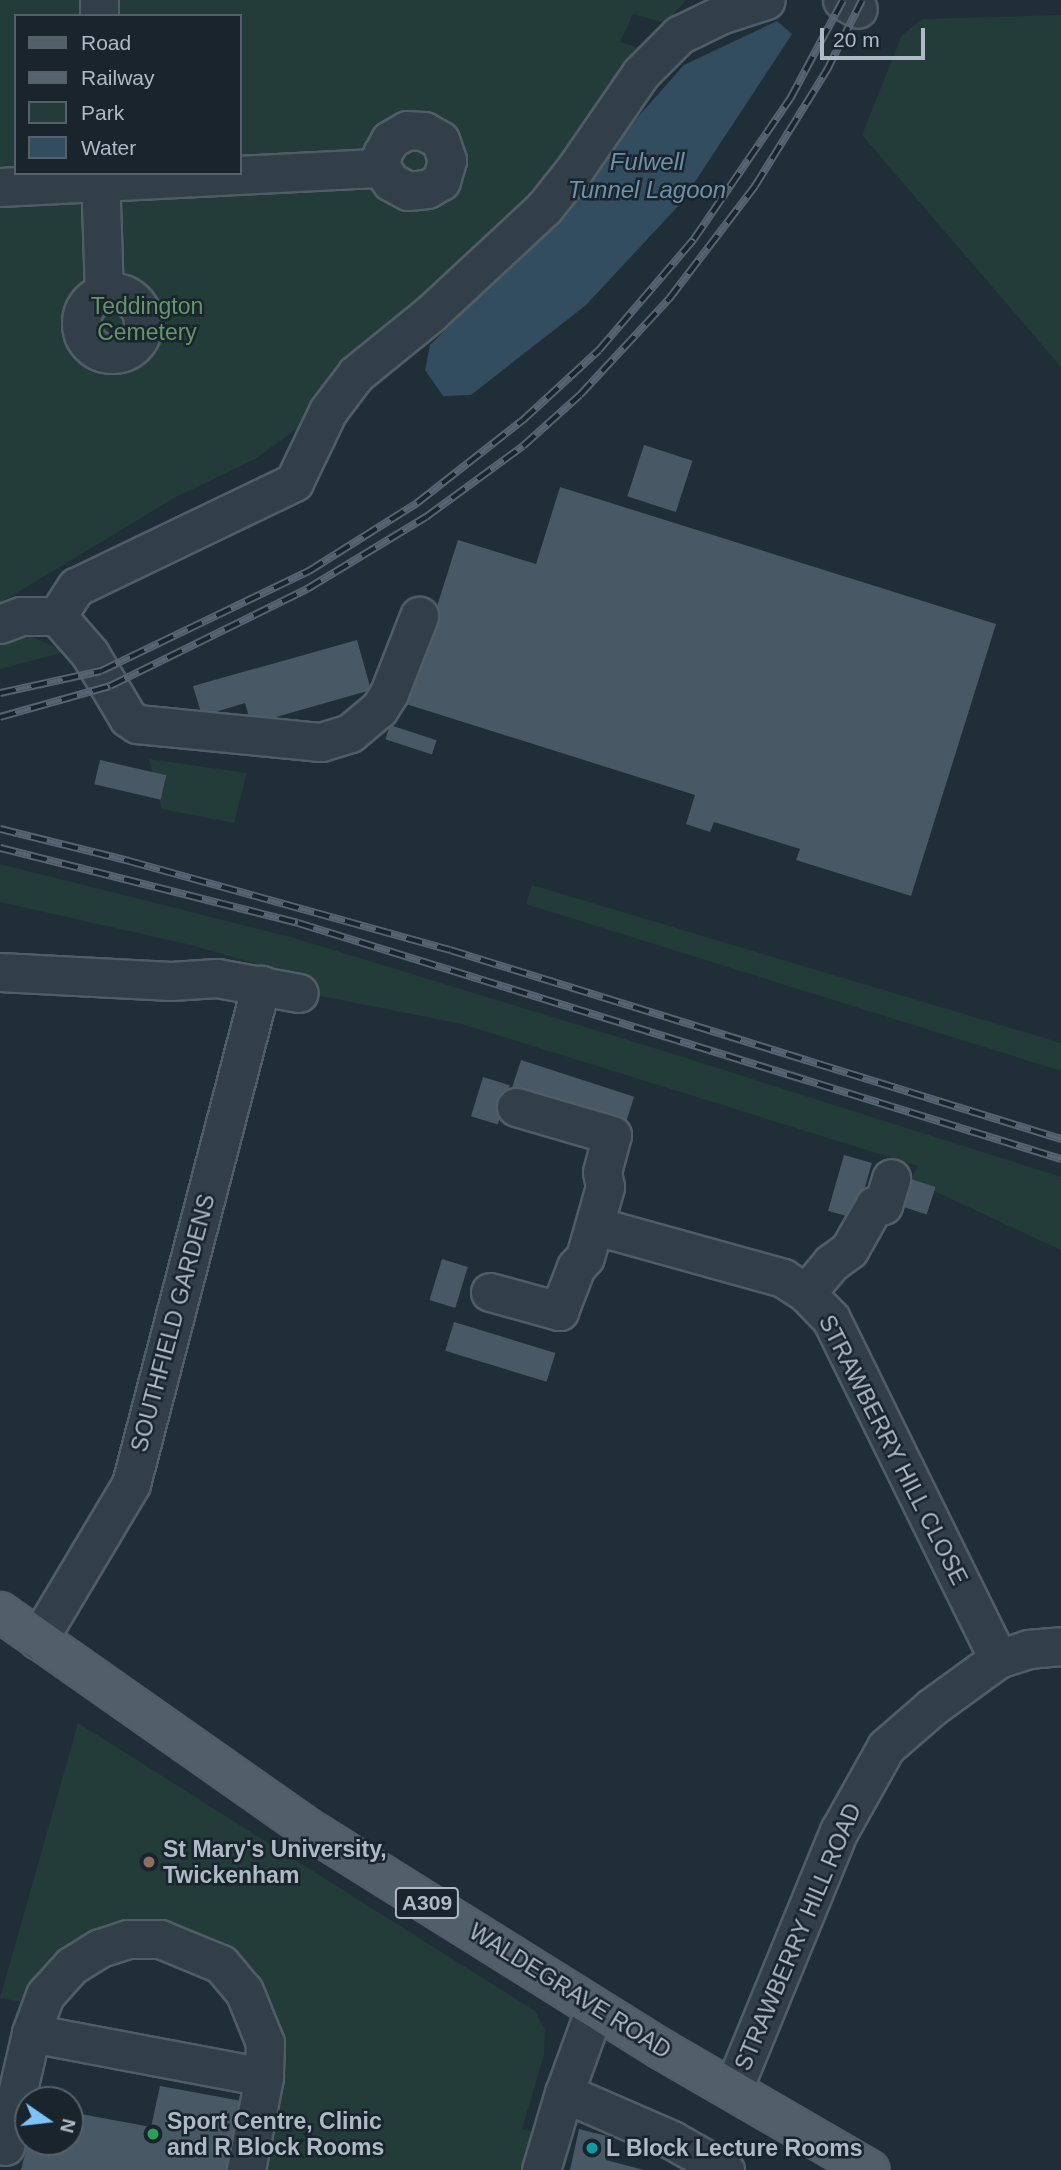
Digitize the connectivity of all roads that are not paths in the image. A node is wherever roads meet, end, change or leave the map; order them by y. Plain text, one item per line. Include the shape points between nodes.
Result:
1 (766, 0) edge
2 (381, 168) dead end
3 (242, 172) edge
4 (162, 175) edge
5 (100, 177) edge
6 (0, 187) edge
7 (104, 293) dead end
8 (419, 616) dead end
9 (57, 617) junction
10 (0, 624) edge
11 (0, 972) edge
12 (261, 985) junction
13 (299, 993) dead end
14 (516, 1107) dead end
15 (891, 1178) dead end
16 (590, 1241) junction
17 (490, 1292) dead end
18 (806, 1293) junction
19 (0, 1612) edge
20 (38, 1640) junction
21 (1061, 1646) edge
22 (998, 1659) junction
23 (595, 2008) junction
24 (31, 2033) junction
25 (264, 2077) junction
26 (733, 2089) junction
27 (564, 2093) junction
28 (5, 2146) dead end
29 (246, 2170) edge
30 (541, 2170) edge
31 (725, 2170) edge
32 (870, 2170) edge

1 - 9 street via 679,35 641,73 544,208 356,374 328,411 294,482 76,587
2 - 3 street
4 - 5 street
5 - 6 street
5 - 7 street
8 - 9 street via 379,709 350,733 321,742 137,724 128,718 90,654
9 - 10 street via 21,616
11 - 12 street via 171,981 217,978
12 - 13 street
12 - 20 street, SOUTHFIELD GARDENS via 131,1484
14 - 16 street via 612,1135 602,1172 606,1187
15 - 18 street via 883,1205 874,1206 849,1250 831,1263
16 - 17 street via 559,1311
16 - 18 street, STRAWBERRY HILL CLOSE via 783,1278
18 - 22 street, STRAWBERRY HILL CLOSE via 831,1319
19 - 20 main road, WALDEGRAVE ROAD / A309
20 - 23 main road, WALDEGRAVE ROAD / A309 via 304,1826
21 - 22 street, STRAWBERRY HILL ROAD via 1028,1649
22 - 26 street, STRAWBERRY HILL ROAD via 886,1748 839,1831
23 - 26 main road, WALDEGRAVE ROAD / A309
23 - 27 street
24 - 25 street
24 - 25 street via 45,1995 71,1966 100,1948 128,1939 160,1939 221,1964 244,1991 265,2043
24 - 28 street
25 - 29 street
26 - 32 main road, WALDEGRAVE ROAD / A309
27 - 30 street
27 - 31 street via 672,2140

